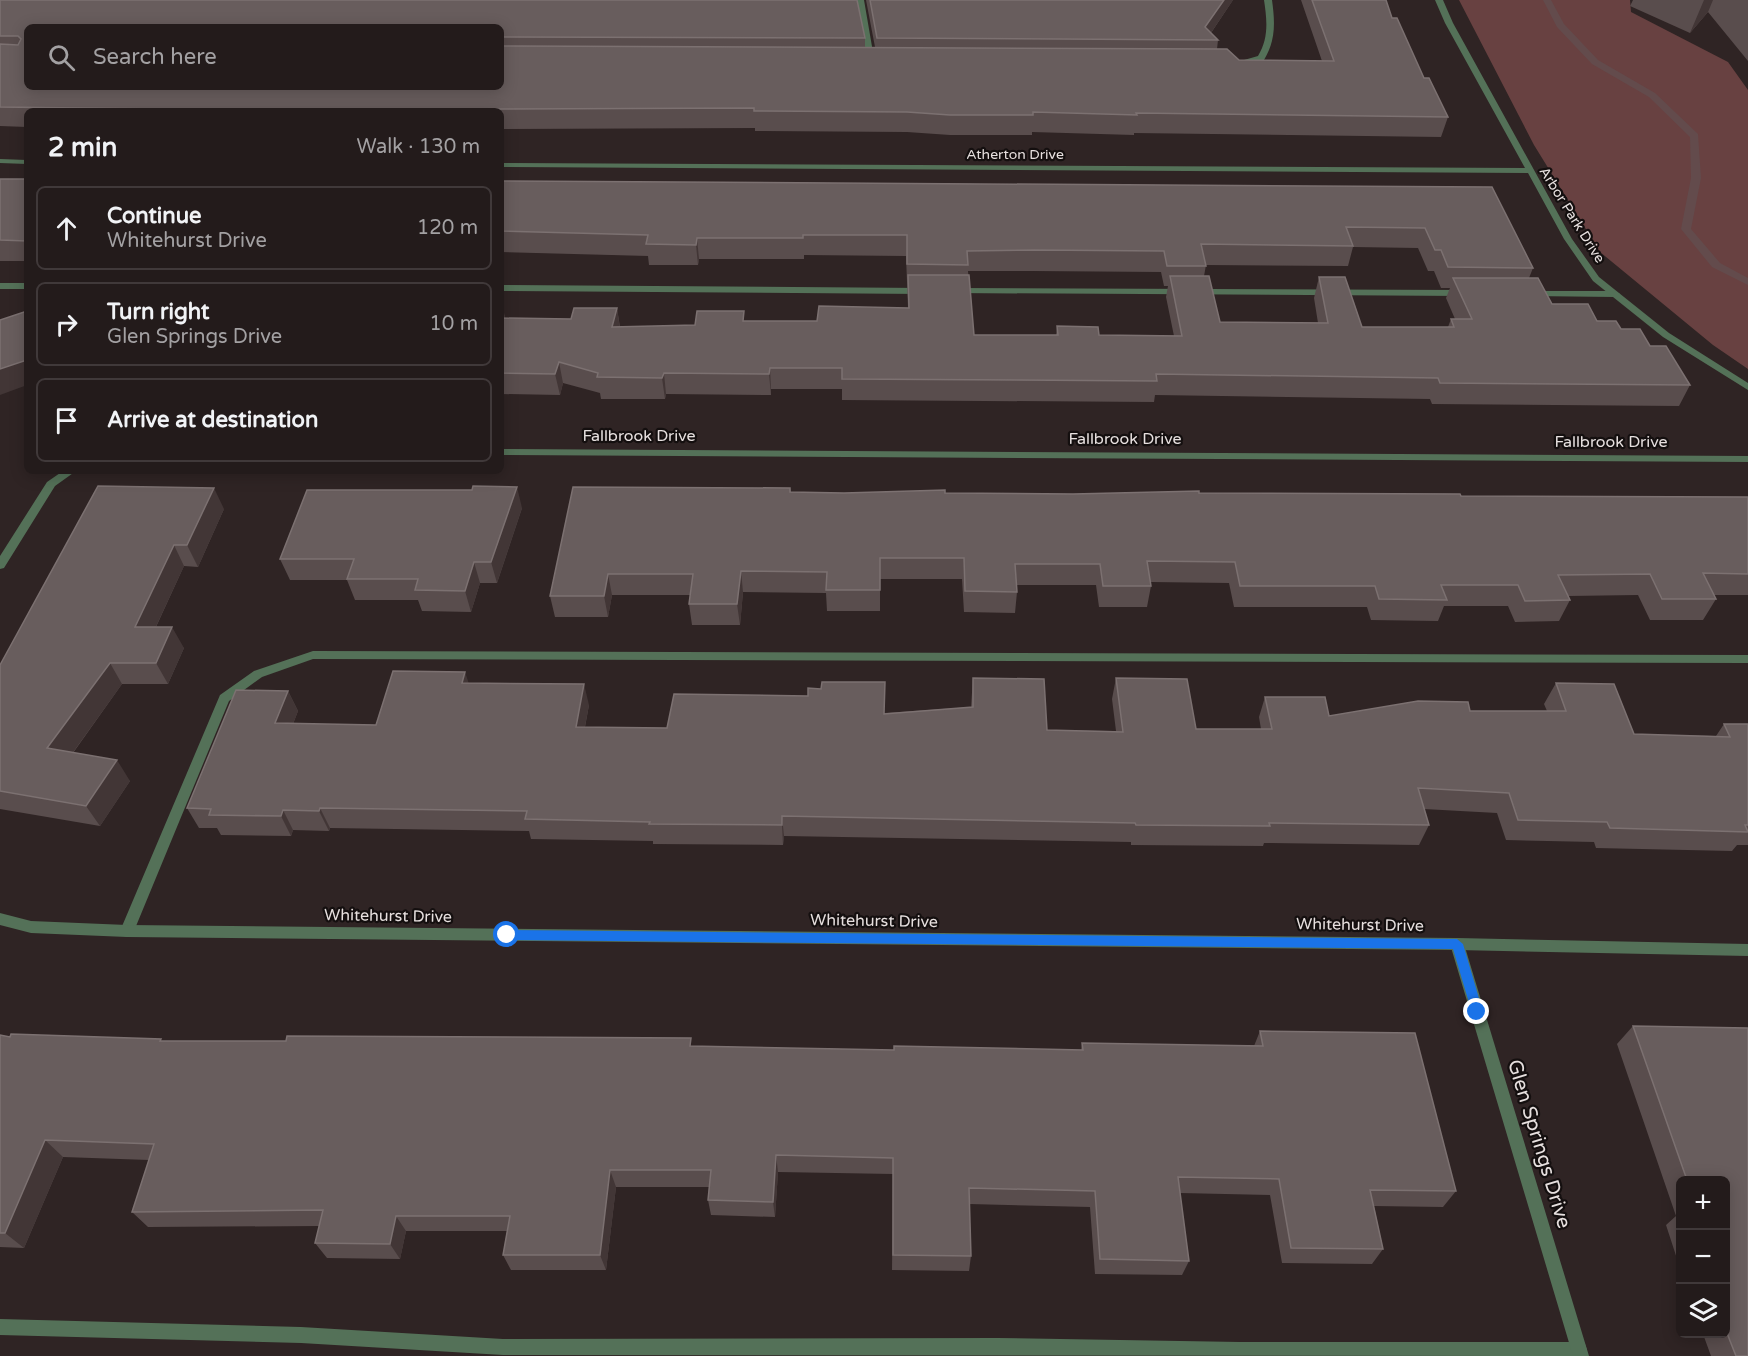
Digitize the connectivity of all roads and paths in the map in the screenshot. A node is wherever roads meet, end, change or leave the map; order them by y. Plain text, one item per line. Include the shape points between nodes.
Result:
1 (860, 0) edge
2 (1268, 0) edge
3 (1440, 0) edge
4 (860, 62) edge
5 (872, 62) junction
6 (884, 62) edge
7 (1233, 64) edge
8 (0, 161) edge
9 (24, 162) edge
10 (504, 165) edge
11 (1529, 171) junction
12 (0, 286) edge
13 (24, 286) edge
14 (504, 288) edge
15 (932, 291) edge
16 (944, 291) edge
17 (1471, 293) edge
18 (1519, 293) edge
19 (1615, 294) junction
20 (1748, 387) edge
21 (504, 452) edge
22 (1748, 459) edge
23 (66, 474) edge
24 (0, 565) edge
25 (1748, 659) edge
26 (0, 919) edge
27 (127, 931) junction
28 (1457, 944) junction
29 (1748, 950) edge
30 (0, 1327) edge
31 (482, 1351) edge
32 (1580, 1353) edge

1 - 5 street
2 - 7 street via 1269,45 1261,58
3 - 11 street, Arbor Park Drive
4 - 5 street
5 - 6 street
8 - 9 street
10 - 11 street, Atherton Drive
11 - 19 street, Arbor Park Drive via 1568,239 1596,279
12 - 13 street
14 - 15 street
16 - 17 street
18 - 19 street
19 - 20 street, Arbor Park Drive via 1666,335
21 - 22 street, Fallbrook Drive
23 - 24 street via 51,484
25 - 27 street via 314,655 258,674 224,698
26 - 27 street, Whitehurst Drive via 31,927
27 - 28 street, Whitehurst Drive
28 - 29 street, Whitehurst Drive
28 - 32 street, Glen Springs Drive
30 - 31 street via 301,1335
31 - 32 street

